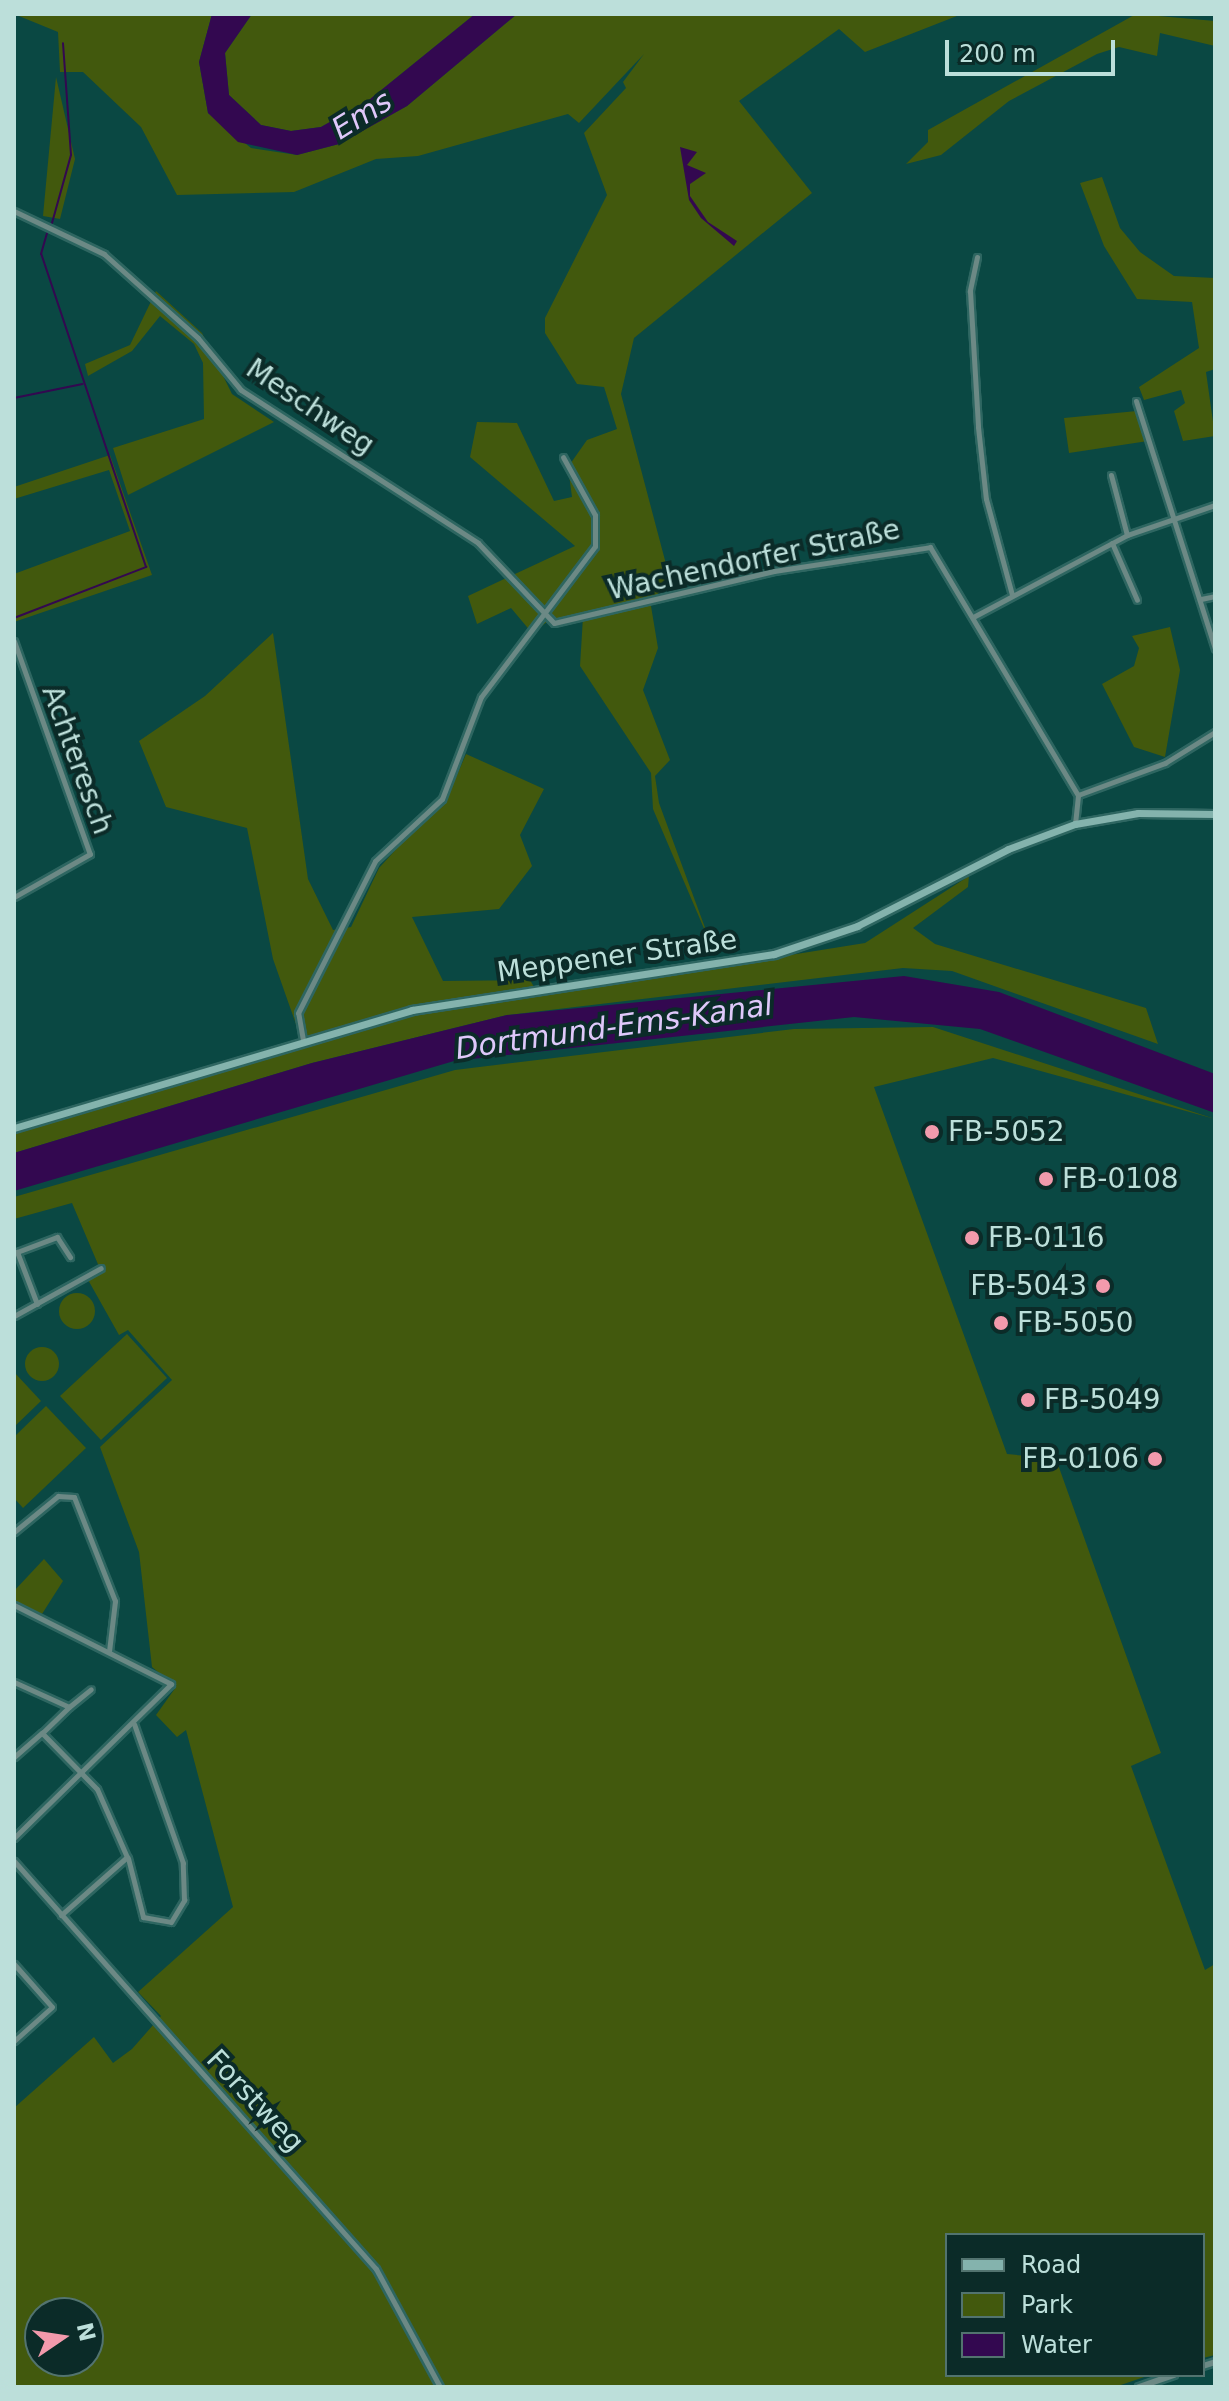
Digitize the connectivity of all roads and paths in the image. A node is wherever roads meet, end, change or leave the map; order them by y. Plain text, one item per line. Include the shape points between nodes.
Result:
1 (14, 211) edge
2 (977, 257) dead end
3 (1136, 401) dead end
4 (563, 457) dead end
5 (1111, 475) dead end
6 (1215, 505) edge
7 (1177, 514) junction
8 (1127, 535) junction
9 (1112, 543) junction
10 (1012, 595) junction
11 (1215, 596) edge
12 (1201, 599) junction
13 (1137, 600) dead end
14 (543, 613) junction
15 (973, 617) junction
16 (14, 641) edge
17 (1215, 649) edge
18 (1215, 732) edge
19 (1078, 795) junction
20 (1215, 814) edge
21 (1075, 824) junction
22 (14, 897) edge
23 (303, 1040) junction
24 (14, 1128) edge
25 (70, 1257) dead end
26 (15, 1260) edge
27 (101, 1268) dead end
28 (37, 1304) junction
29 (14, 1316) edge
30 (14, 1532) edge
31 (14, 1605) edge
32 (109, 1651) junction
33 (14, 1682) edge
34 (91, 1689) dead end
35 (69, 1707) junction
36 (134, 1724) junction
37 (42, 1733) junction
38 (14, 1757) edge
39 (85, 1776) junction
40 (14, 1838) edge
41 (127, 1857) junction
42 (14, 1861) edge
43 (61, 1915) junction
44 (14, 1964) edge
45 (14, 2041) edge
46 (1168, 2377) edge
47 (440, 2387) edge
48 (1139, 2387) edge

1 - 14 street, Meschweg via 104,254 198,338 241,390 478,543
2 - 10 street via 970,291 986,499
3 - 7 street
4 - 14 street, Wachendorfer Straße via 595,515 597,539
5 - 8 street
6 - 7 street
7 - 8 street
7 - 12 street
8 - 9 street
9 - 10 street
9 - 13 street
10 - 15 street
11 - 12 street
12 - 17 street
14 - 15 street, Wachendorfer Straße via 568,625 774,571 923,545 936,553
14 - 23 street, Wachendorfer Straße via 481,697 442,799 375,861 298,1013
15 - 19 street, Wachendorfer Straße
16 - 22 street, Achteresch via 90,854
18 - 19 street via 1165,763
19 - 21 street
20 - 21 main road, Meppener Straße via 1138,813
21 - 23 main road, Meppener Straße via 1008,849 857,926 774,954 443,1004
23 - 24 main road, Meppener Straße
25 - 26 street via 57,1237 23,1247
26 - 28 street
27 - 28 street
28 - 29 street
30 - 32 street via 58,1496 74,1497 115,1601
31 - 32 street
32 - 36 street via 171,1684
33 - 35 street
34 - 35 street
35 - 37 street
36 - 39 street
36 - 41 street via 181,1850 184,1900 171,1922 143,1917
37 - 38 street
37 - 39 street
39 - 40 street
39 - 41 street
41 - 43 street
42 - 43 street, Forstweg
43 - 47 street, Forstweg via 366,2257
44 - 45 street via 52,2007
46 - 48 street

